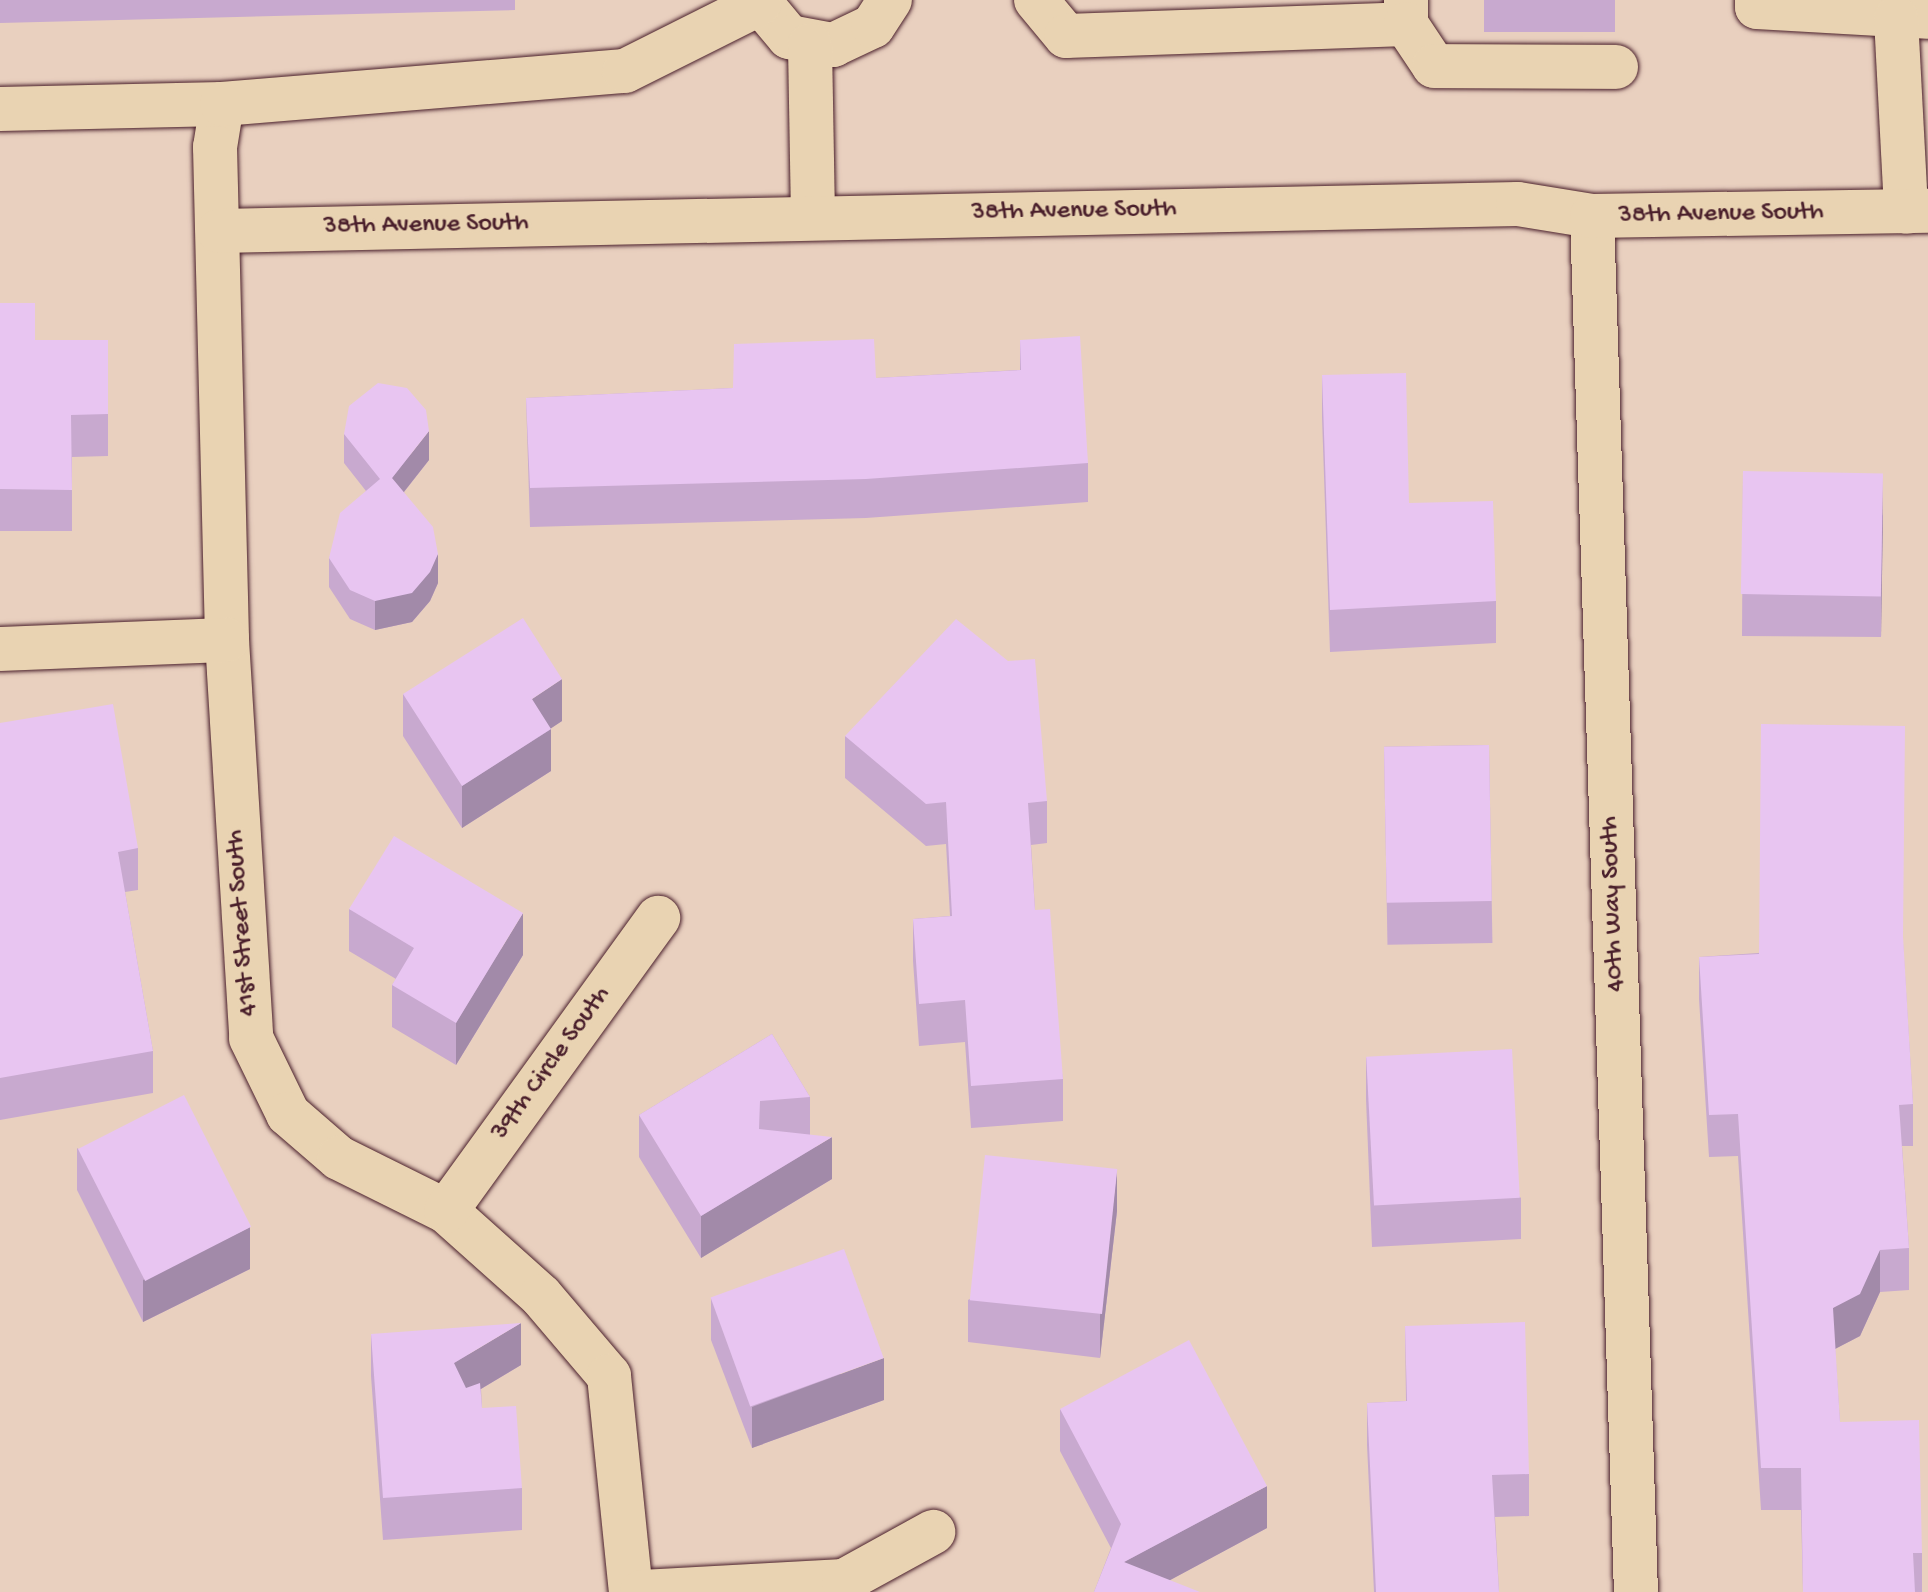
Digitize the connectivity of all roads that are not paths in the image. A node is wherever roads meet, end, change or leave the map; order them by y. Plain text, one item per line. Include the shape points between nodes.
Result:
1 (890, 0) edge
2 (1036, 0) edge
3 (758, 2) edge
4 (1757, 4) edge
5 (1406, 12) edge
6 (1912, 17) edge
7 (810, 45) junction
8 (1616, 67) dead end
9 (222, 104) junction
10 (0, 109) edge
11 (1917, 212) edge
12 (1592, 216) junction
13 (813, 217) junction
14 (219, 231) junction
15 (227, 640) junction
16 (0, 649) edge
17 (658, 918) dead end
18 (446, 1211) junction
19 (933, 1532) dead end
20 (631, 1592) edge
21 (642, 1592) edge
22 (1636, 1592) edge

1 - 7 street via 855,39
2 - 5 street via 1066,36
3 - 7 street via 789,37
3 - 9 street via 625,71
4 - 6 street
5 - 8 street via 1434,66
6 - 11 street
7 - 13 street
9 - 10 street
9 - 14 street, 41st Street South via 215,147
11 - 12 street, 38th Avenue South
12 - 13 street, 38th Avenue South via 1518,204
12 - 22 street, 40th Way South
13 - 14 street, 38th Avenue South
14 - 15 street, 41st Street South
15 - 16 street
15 - 18 street, 41st Street South via 251,1038 288,1114 339,1158
17 - 18 street, 39th Circle South
18 - 20 street, 41st Street South via 541,1296 609,1376
19 - 21 street via 844,1581

